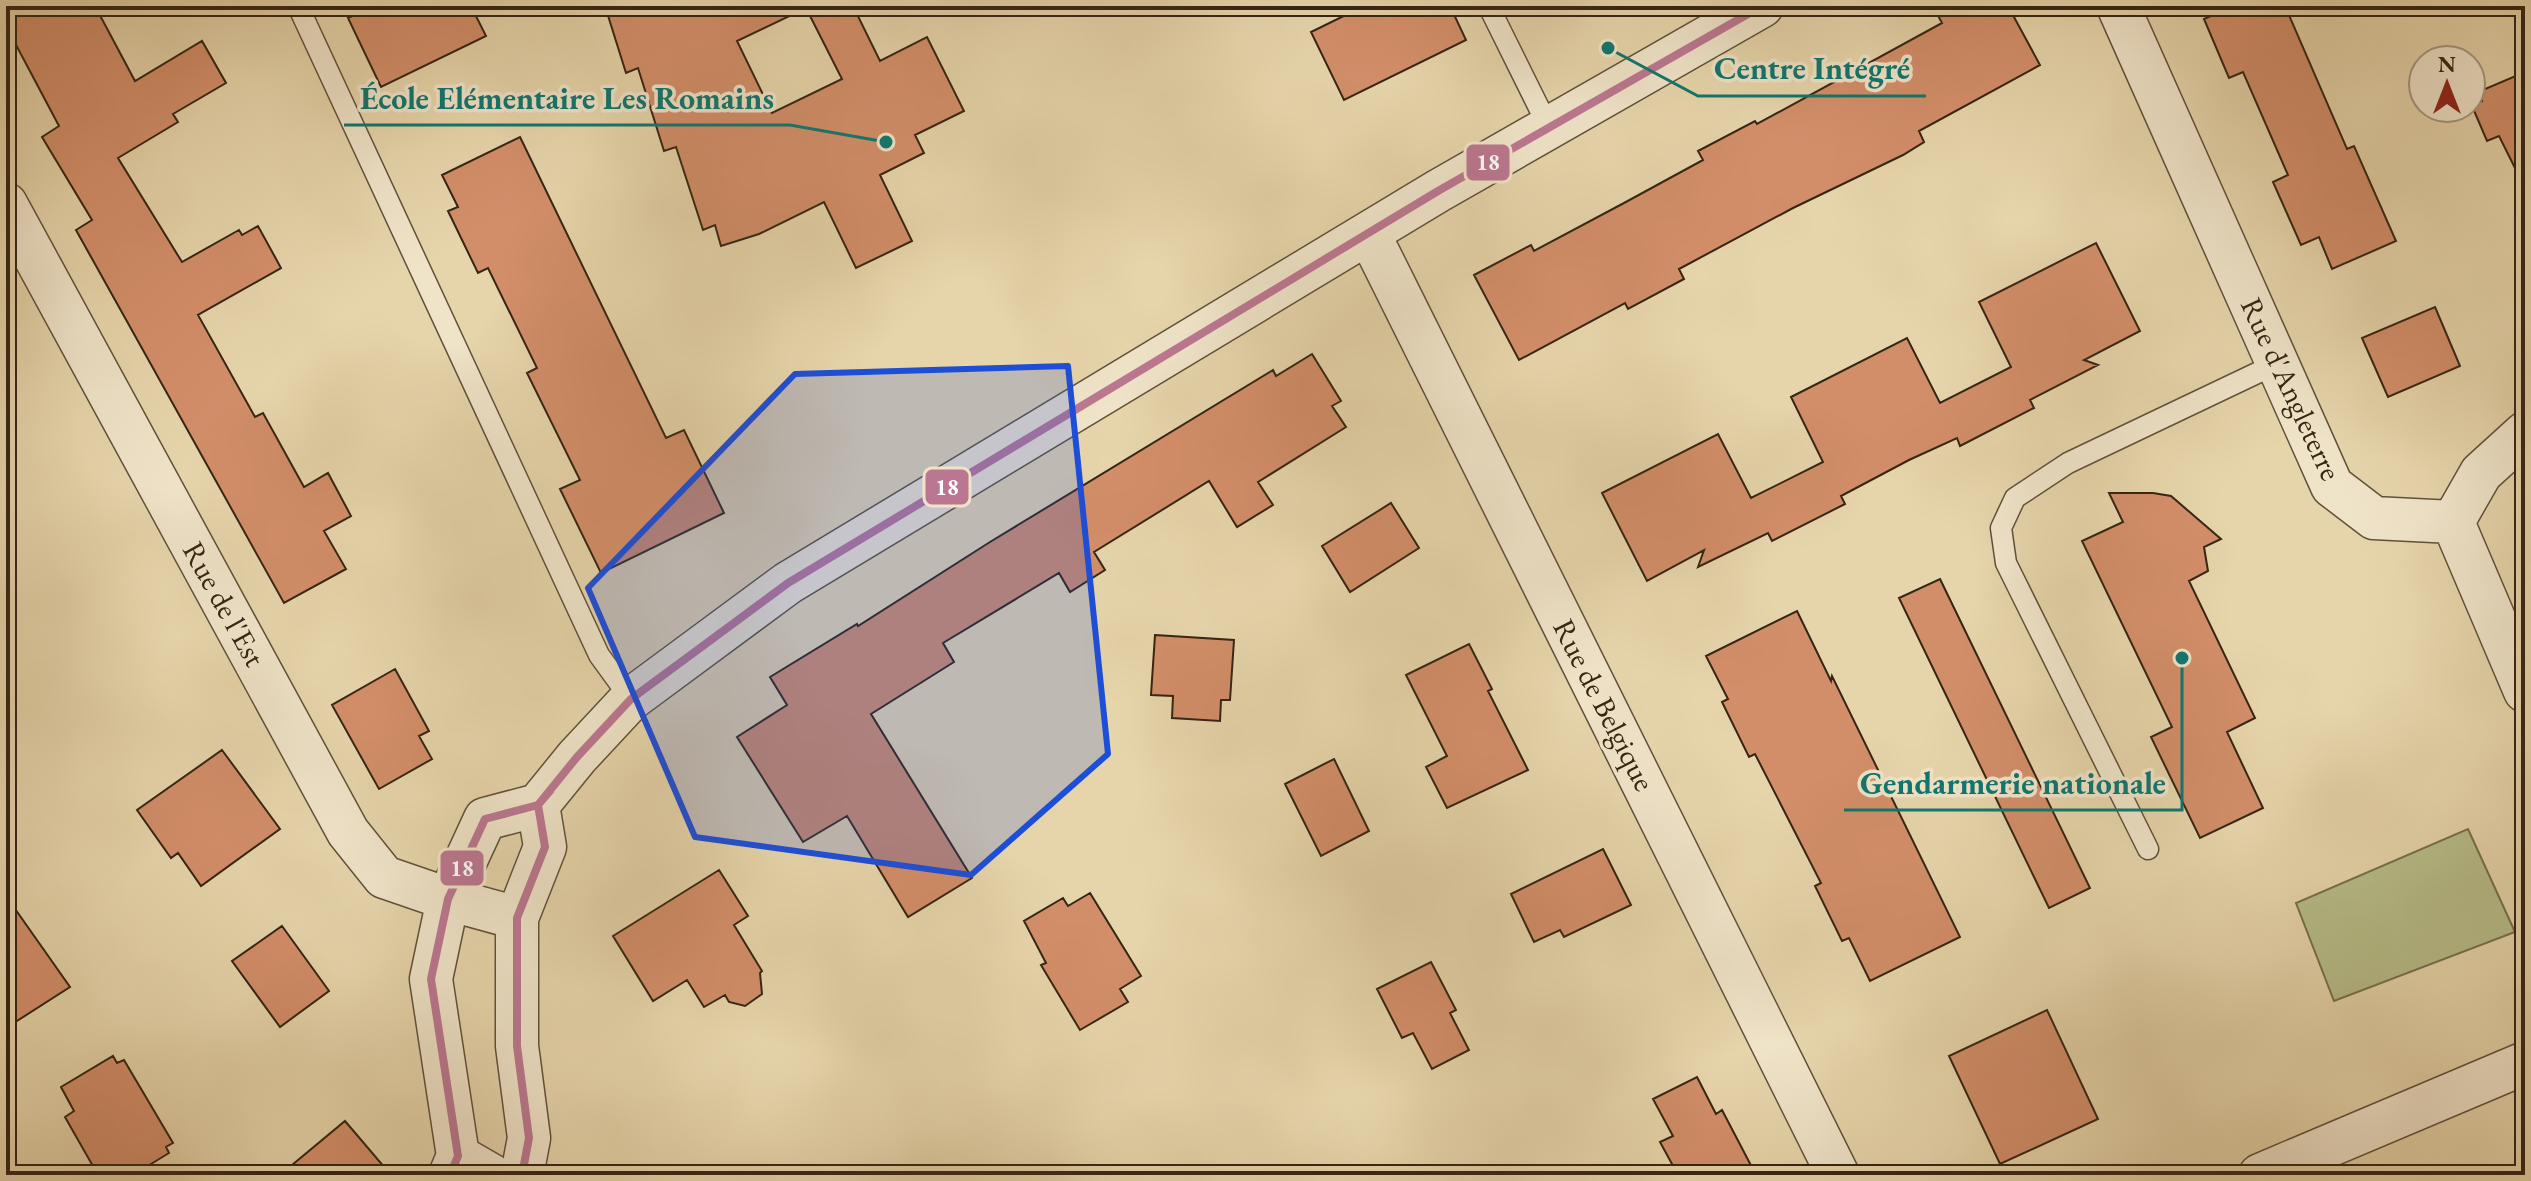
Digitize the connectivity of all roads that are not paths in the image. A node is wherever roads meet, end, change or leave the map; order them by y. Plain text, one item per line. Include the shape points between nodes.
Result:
1 (298, 6) edge
2 (1496, 6) edge
3 (1762, 6) edge
4 (2118, 6) edge
5 (1549, 128) junction
6 (6, 204) edge
7 (1369, 234) junction
8 (2278, 363) junction
9 (2525, 433) edge
10 (2453, 522) junction
11 (2525, 691) edge
12 (631, 699) junction
13 (538, 805) junction
14 (2148, 849) dead end
15 (448, 899) junction
16 (517, 918) junction
17 (2525, 1063) edge
18 (466, 1169) edge
19 (522, 1175) edge
20 (1838, 1175) edge
21 (2260, 1175) edge

1 - 12 lane via 599,655
2 - 5 lane via 1490,9
3 - 5 street
4 - 8 street, Rue d'Angleterre
5 - 7 street
6 - 15 street, Rue de l'Est via 348,832 384,877
7 - 12 street via 788,583
7 - 20 street, Rue de Belgique
8 - 10 street, Rue d'Angleterre via 2332,486 2374,518
8 - 14 lane via 2068,463 2015,498 2001,528 2006,563
9 - 10 street via 2481,473
10 - 11 street
12 - 13 street
13 - 15 street via 485,819
13 - 16 street via 545,847
15 - 16 street, Rue de l'Est
15 - 18 street via 431,979
16 - 19 street via 517,1046 529,1138
17 - 21 street

